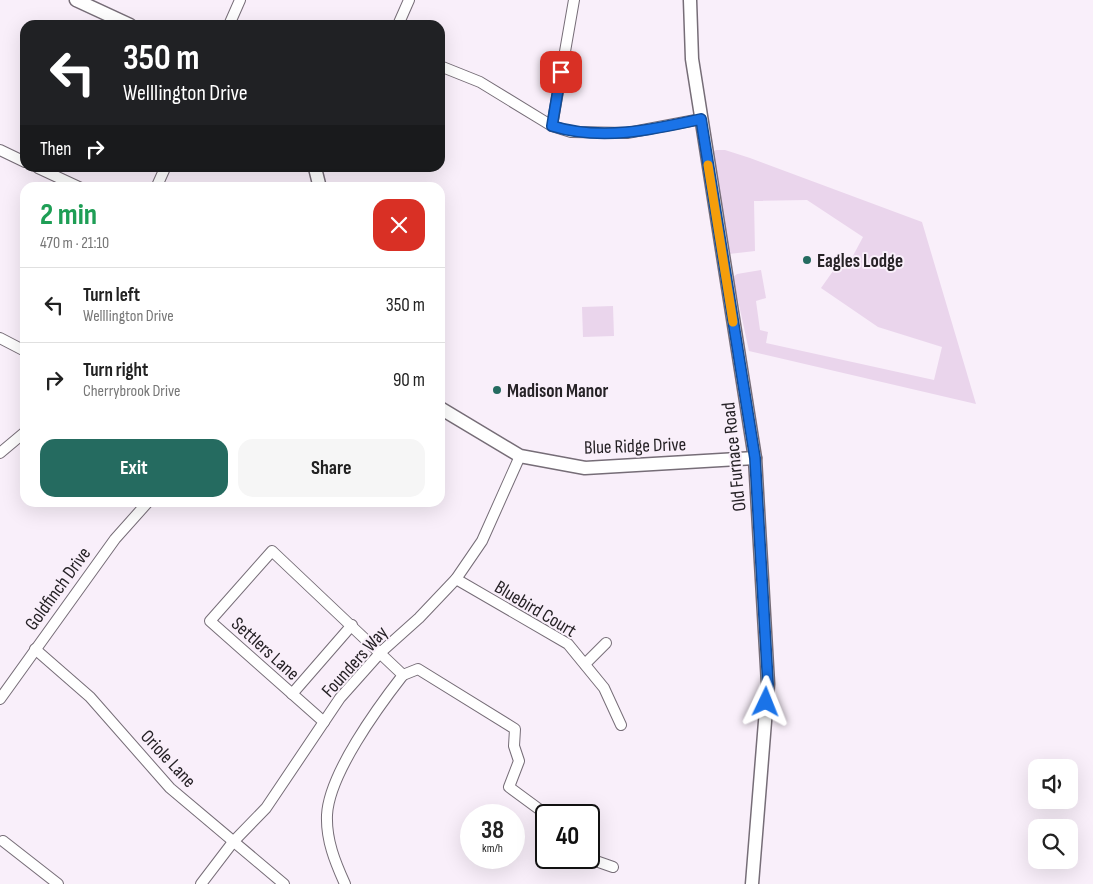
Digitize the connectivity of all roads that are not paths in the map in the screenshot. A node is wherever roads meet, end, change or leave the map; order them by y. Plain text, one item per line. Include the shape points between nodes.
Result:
1 (76, 0) edge
2 (240, 0) edge
3 (409, 0) edge
4 (574, 0) edge
5 (690, 0) edge
6 (119, 20) edge
7 (231, 20) edge
8 (400, 20) edge
9 (445, 68) edge
10 (701, 119) junction
11 (552, 126) junction
12 (0, 150) edge
13 (20, 160) edge
14 (47, 172) edge
15 (68, 182) edge
16 (0, 338) edge
17 (20, 348) edge
18 (445, 411) edge
19 (20, 436) edge
20 (0, 453) edge
21 (520, 456) junction
22 (755, 458) junction
23 (144, 507) edge
24 (456, 579) junction
25 (352, 626) junction
26 (606, 643) dead end
27 (35, 649) junction
28 (381, 652) junction
29 (585, 664) junction
30 (403, 675) junction
31 (292, 694) junction
32 (0, 699) edge
33 (324, 722) junction
34 (621, 725) dead end
35 (535, 806) edge
36 (3, 841) dead end
37 (233, 842) junction
38 (600, 862) edge
39 (613, 866) dead end
40 (58, 884) edge
41 (200, 884) edge
42 (284, 884) edge
43 (345, 884) edge
44 (752, 884) edge

1 - 6 street
2 - 7 street
3 - 8 street
4 - 11 street
5 - 10 street, Old Furnace Road via 692,59
9 - 11 street via 488,86
10 - 11 street via 626,133 571,132
10 - 22 street, Old Furnace Road
12 - 13 street
14 - 15 street
16 - 17 street
18 - 21 street, Blue Ridge Drive
19 - 20 street
21 - 22 street, Blue Ridge Drive via 585,468
21 - 24 street, Founders Way via 482,541
22 - 44 street, Old Furnace Road via 768,684
23 - 27 street, Goldfinch Drive via 115,539
24 - 28 street, Founders Way
24 - 29 street, Bluebird Court via 568,644
25 - 28 street, Settlers Lane
25 - 31 street
25 - 31 street, Settlers Lane via 272,550 210,621
26 - 29 street
27 - 32 street, Goldfinch Drive
27 - 37 street, Oriole Lane via 90,697 162,780
28 - 30 street, Settlers Lane
28 - 33 street, Founders Way via 340,698
29 - 34 street, Bluebird Court via 604,688
30 - 35 street via 418,669 515,729 514,746 519,761 509,787
30 - 43 street via 354,748 330,801 327,821 331,851
31 - 33 street, Settlers Lane
33 - 37 street, Founders Way via 266,808
36 - 40 street
37 - 41 street, Founders Way
37 - 42 street, Oriole Lane
38 - 39 street

